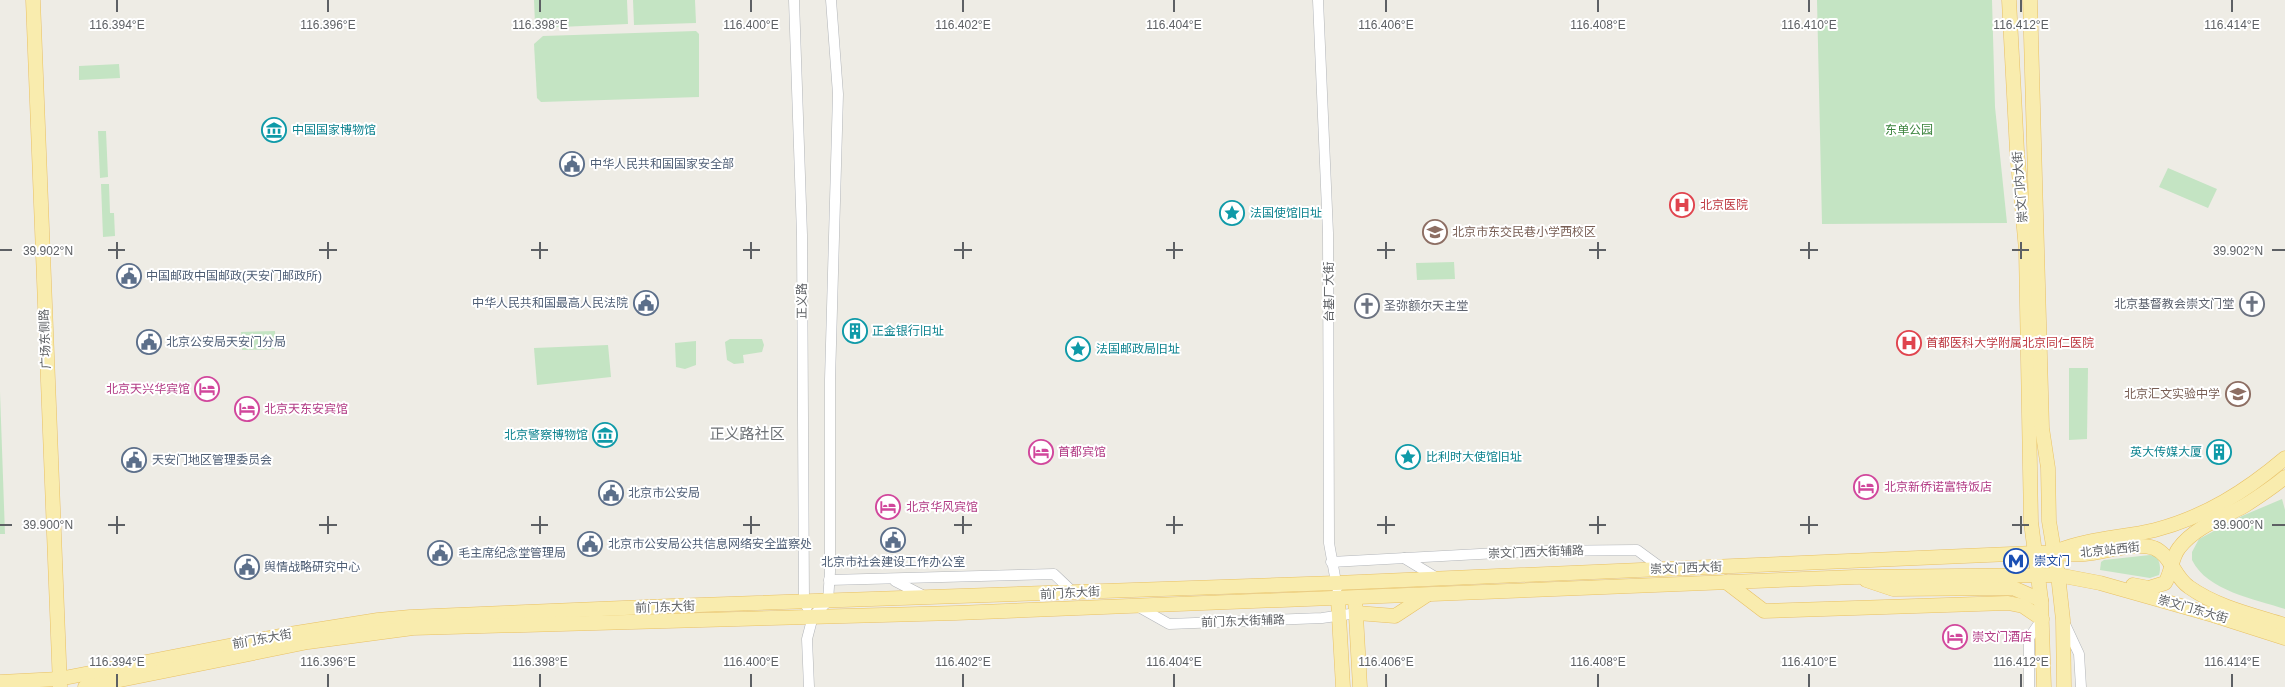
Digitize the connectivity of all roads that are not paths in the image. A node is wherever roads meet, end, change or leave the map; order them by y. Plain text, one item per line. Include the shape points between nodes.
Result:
1 (33, 0) edge
2 (794, 0) edge
3 (832, 0) edge
4 (1318, 0) edge
5 (2009, 0) edge
6 (2030, 0) edge
7 (2285, 458) edge
8 (2285, 477) edge
9 (2054, 552) junction
10 (2036, 553) junction
11 (1404, 558) junction
12 (1331, 562) junction
13 (2172, 567) junction
14 (1663, 569) junction
15 (2038, 574) junction
16 (2058, 575) junction
17 (1854, 577) junction
18 (1437, 579) junction
19 (829, 580) junction
20 (894, 580) junction
21 (1726, 582) junction
22 (1336, 583) junction
23 (2100, 583) junction
24 (1074, 593) junction
25 (1427, 595) junction
26 (927, 598) junction
27 (1355, 598) junction
28 (1338, 599) junction
29 (2041, 600) junction
30 (828, 601) junction
31 (804, 602) junction
32 (1134, 605) junction
33 (1357, 613) junction
34 (1340, 615) junction
35 (813, 616) junction
36 (2042, 619) junction
37 (2063, 620) junction
38 (2285, 625) edge
39 (2285, 638) edge
40 (0, 682) edge
41 (60, 683) edge
42 (85, 687) edge
43 (809, 687) edge
44 (1343, 687) edge
45 (1360, 687) edge
46 (2029, 687) edge
47 (2044, 687) edge
48 (2064, 687) edge
49 (2081, 687) edge

1 - 41 main road, 广场东侧路
2 - 31 street, 正义路 via 802,235
3 - 19 street via 838,94 830,380
4 - 12 street, 台基厂大街 via 1328,242
5 - 10 main road, 崇文门内大街 via 2026,250 2031,522
6 - 9 main road, 崇文门内大街 via 2042,428
7 - 9 main road, 北京站西街 via 2236,495 2184,521 2153,530 2083,541
8 - 13 main road via 2243,506 2207,524 2182,543
9 - 10 main road, 崇文门西大街
9 - 13 main road, 北京站西街 via 2080,554 2147,547 2165,555
9 - 16 main road, 崇文门内大街
10 - 14 main road, 崇文门西大街
10 - 15 main road, 崇文门内大街
11 - 12 street, 崇文门西大街辅路
11 - 14 street, 崇文门西大街辅路 via 1637,550
11 - 18 street
12 - 22 street, 台基厂大街
13 - 23 main road, 崇文门东大街 via 2165,584 2159,587
13 - 38 main road, 崇文门东大街 via 2179,578 2198,594
14 - 18 main road, 崇文门西大街
15 - 16 main road, 崇文门东大街
15 - 17 main road, 崇文门西大街
15 - 29 main road, 崇文门内大街
16 - 23 main road, 崇文门东大街
16 - 37 main road, 崇文门内大街
17 - 21 main road, 崇文门西大街
17 - 29 main road via 1893,589 2013,588
18 - 22 main road, 崇文门西大街
19 - 20 street
19 - 30 street
20 - 24 street via 1054,574
20 - 26 street
21 - 25 main road, 崇文门西大街
21 - 36 main road via 1764,611 2008,603 2023,606
22 - 24 main road, 前门东大街
22 - 27 street
22 - 28 street, 台基厂大街
23 - 39 main road, 崇文门东大街
24 - 26 main road, 前门东大街
25 - 27 main road, 崇文门西大街
25 - 33 main road via 1395,616
26 - 30 main road, 前门东大街
27 - 28 main road, 崇文门西大街
27 - 33 main road
28 - 32 main road, 前门东大街
28 - 34 main road
29 - 36 main road, 崇文门内大街
30 - 31 main road, 前门东大街
30 - 35 street
31 - 35 street
31 - 41 main road, 前门东大街 via 378,620 255,640
32 - 34 street, 前门东大街辅路 via 1169,624
32 - 35 main road, 前门东大街
33 - 34 street, 前门东大街辅路
33 - 45 main road
34 - 44 main road
35 - 42 main road, 前门东大街 via 413,628 308,642
35 - 43 street via 807,639
36 - 46 street via 2029,638
36 - 47 main road, 崇文门内大街
37 - 48 main road, 崇文门内大街
37 - 49 street via 2079,654
40 - 41 main road, 前门东大街

